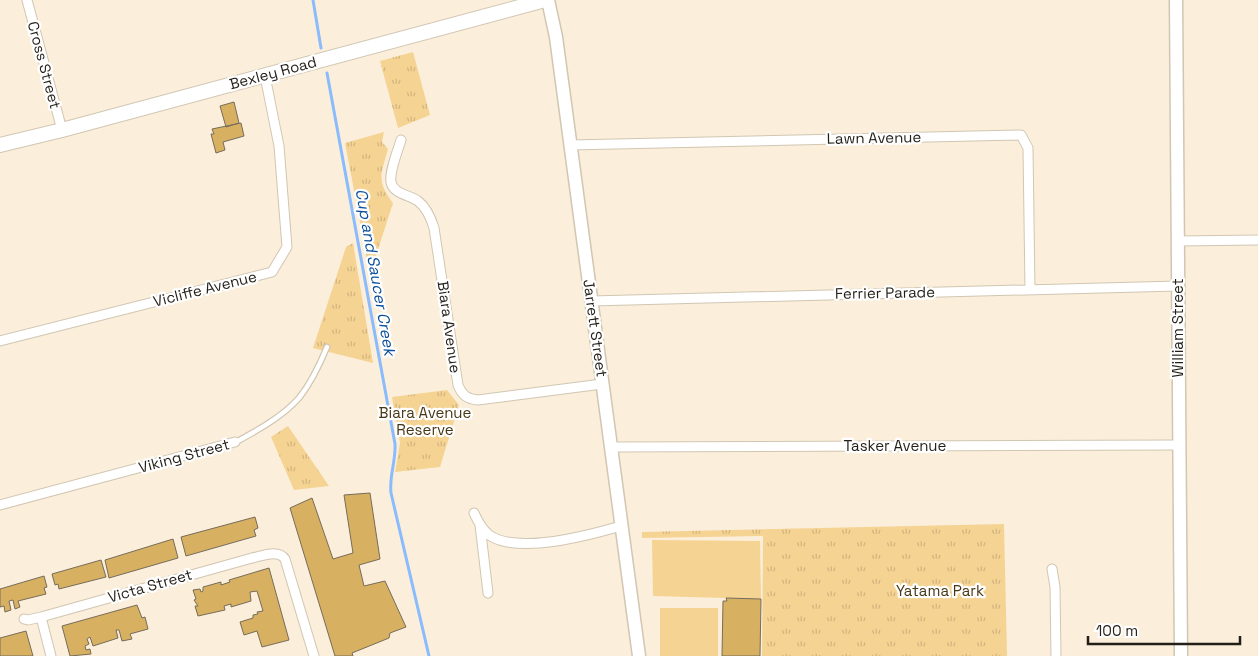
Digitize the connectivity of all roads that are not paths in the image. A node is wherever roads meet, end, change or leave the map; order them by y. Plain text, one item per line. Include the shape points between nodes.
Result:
1 (27, 0) edge
2 (547, 0) edge
3 (1176, 0) edge
4 (265, 76) junction
5 (62, 130) junction
6 (401, 140) dead end
7 (0, 145) edge
8 (570, 145) junction
9 (1258, 240) edge
10 (1178, 241) junction
11 (1178, 286) junction
12 (1030, 290) junction
13 (591, 301) junction
14 (0, 342) edge
15 (327, 347) dead end
16 (602, 384) junction
17 (235, 442) joint
18 (1179, 445) junction
19 (610, 447) junction
20 (0, 505) edge
21 (474, 513) dead end
22 (480, 525) junction
23 (621, 526) junction
24 (1052, 569) dead end
25 (488, 593) dead end
26 (41, 617) junction
27 (24, 619) dead end
28 (51, 656) edge
29 (314, 656) edge
30 (639, 656) edge
31 (1056, 656) edge
32 (1181, 656) edge

1 - 5 street, Cross Street
2 - 4 main road, Bexley Road
2 - 8 street, Jarrett Street via 556,37
3 - 10 street, William Street
4 - 5 main road, Bexley Road
4 - 14 street, Vicliffe Avenue via 279,146 287,247 272,272
5 - 7 main road, Bexley Road
6 - 16 street, Biara Avenue via 391,183 395,190 418,201 429,213 458,385 465,396 478,400
8 - 12 street, Lawn Avenue via 1021,135 1028,148
8 - 13 street, Jarrett Street
9 - 10 street
10 - 11 street, William Street
11 - 12 street, Ferrier Parade
11 - 18 street, William Street
12 - 13 street, Ferrier Parade
13 - 16 street, Jarrett Street
15 - 17 lane, Viking Street via 299,398 268,424
16 - 19 street, Jarrett Street
17 - 20 street, Viking Street
18 - 19 street, Tasker Avenue
18 - 32 street, William Street
19 - 23 street, Jarrett Street
21 - 22 street
22 - 23 street via 490,536 535,544 588,536
22 - 25 street
23 - 30 street, Jarrett Street
24 - 31 street
26 - 27 street, Victa Street
26 - 28 street
26 - 29 street, Victa Street via 278,553 285,559

